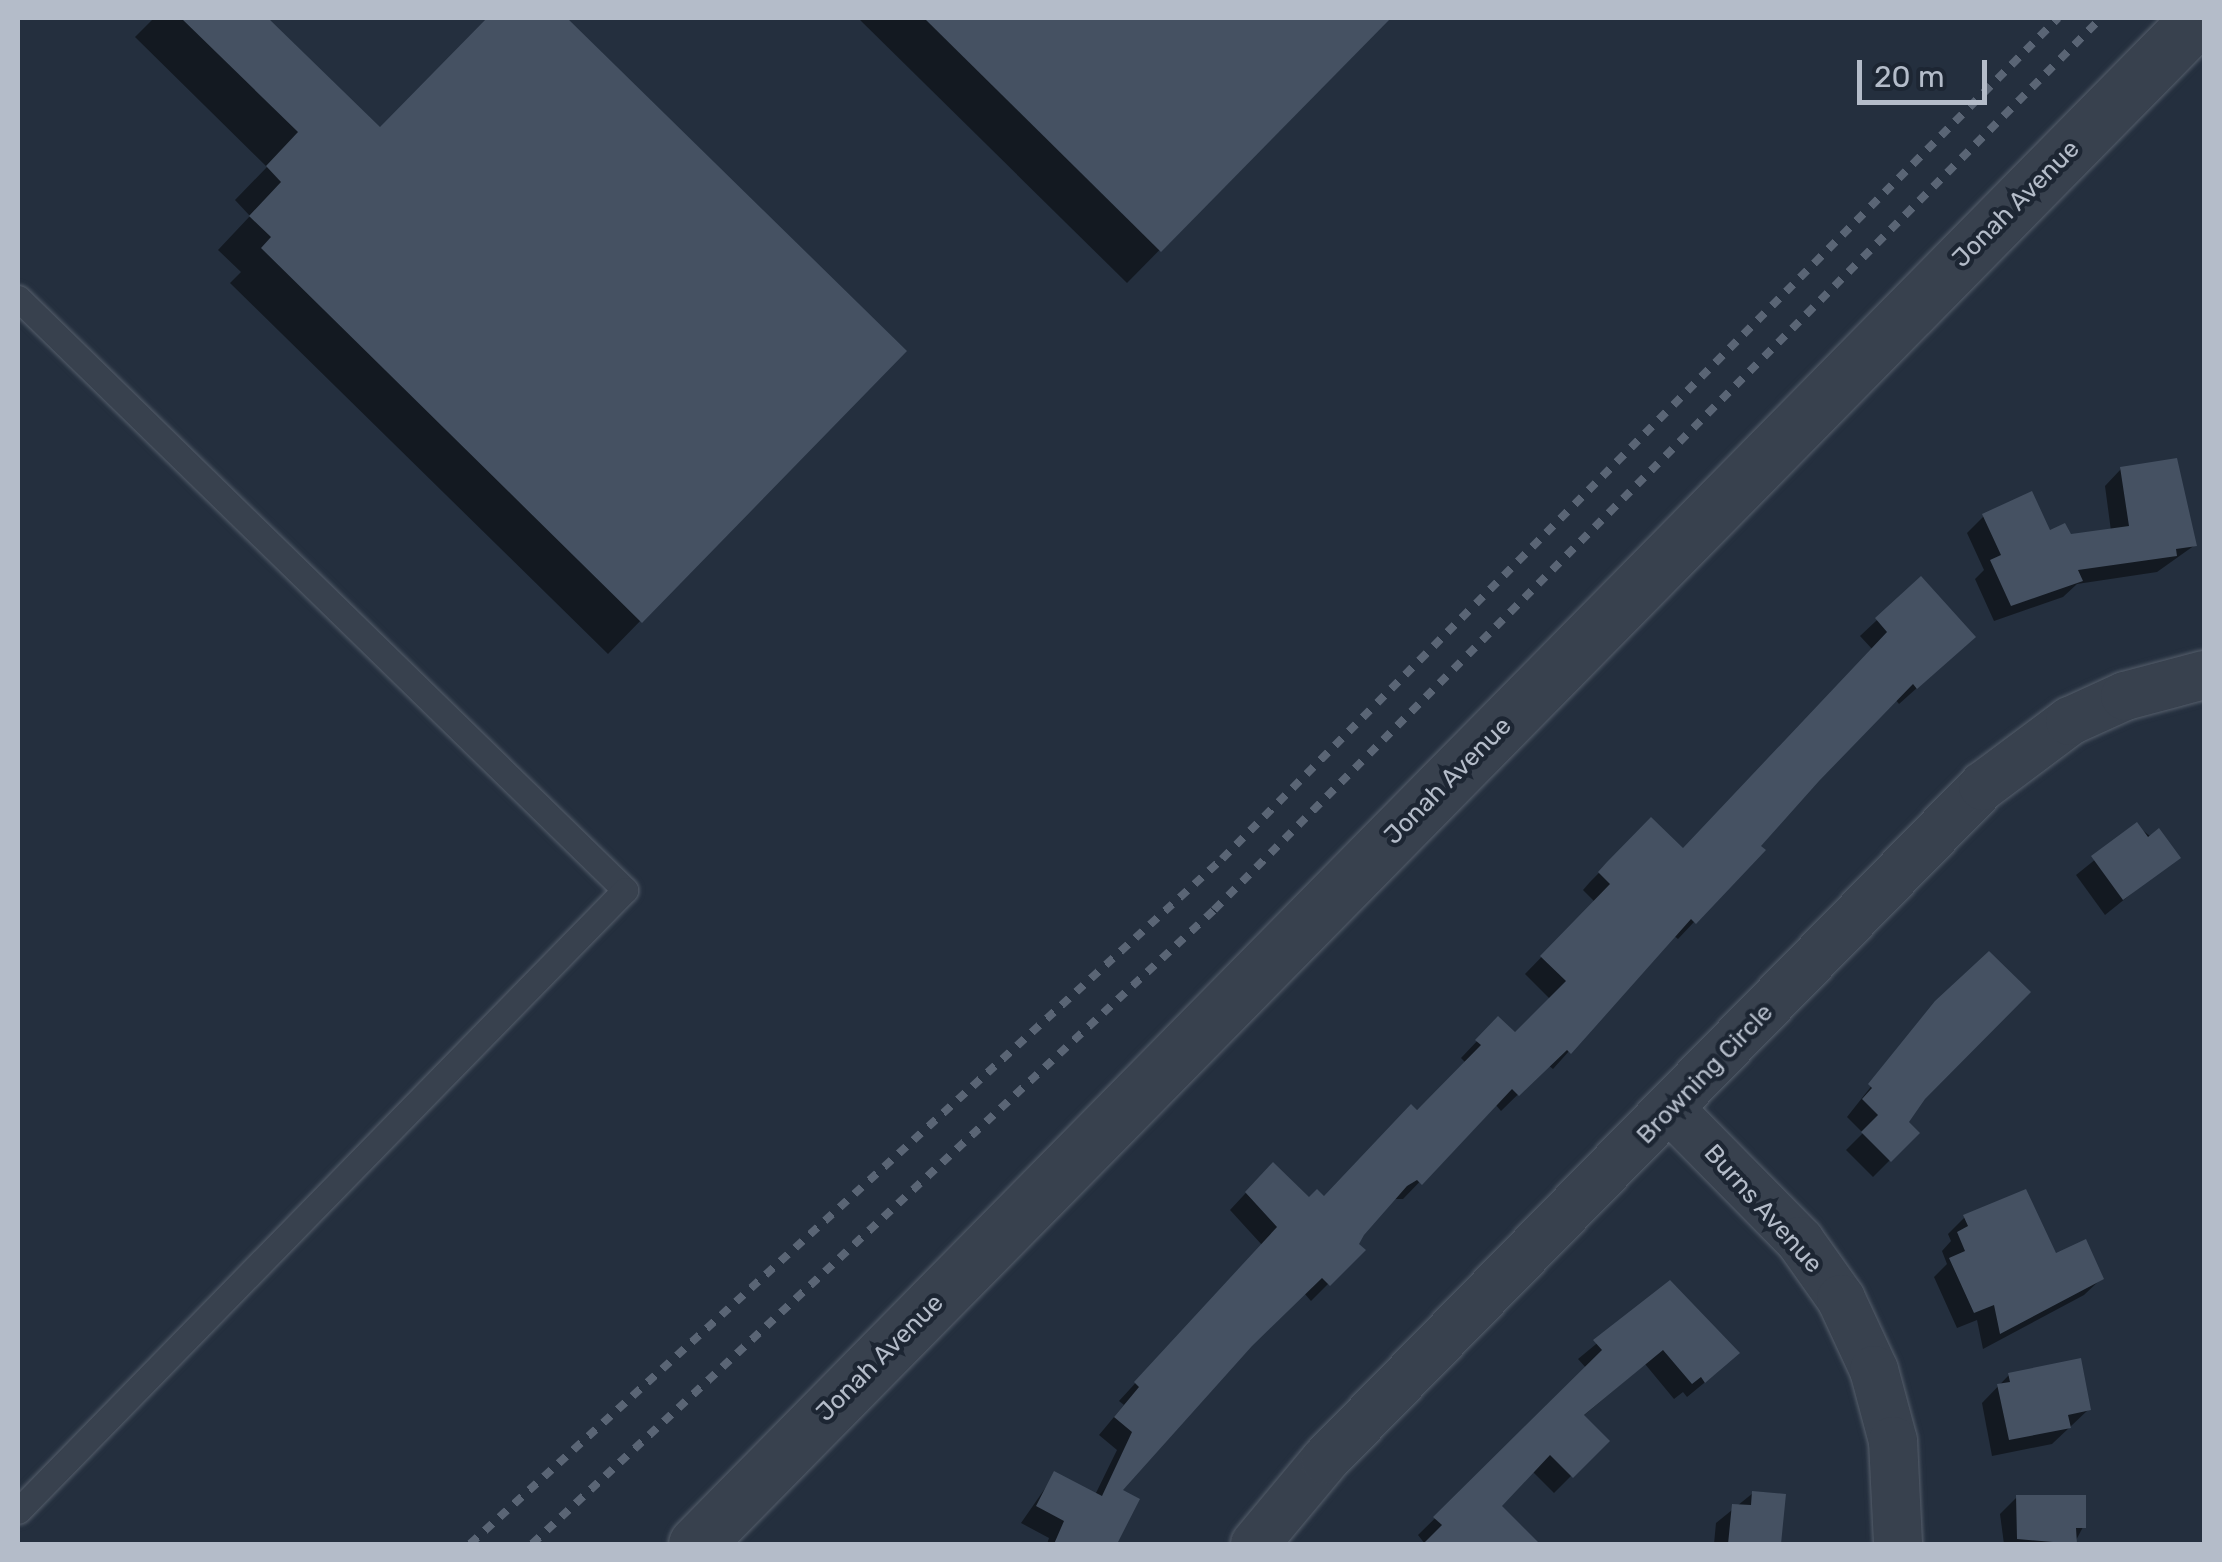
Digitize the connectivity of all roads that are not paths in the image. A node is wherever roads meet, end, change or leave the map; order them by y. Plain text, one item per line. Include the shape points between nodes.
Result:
1 (2199, 18) edge
2 (18, 298) edge
3 (2204, 675) edge
4 (1671, 1110) junction
5 (18, 1510) edge
6 (696, 1544) edge
7 (1256, 1544) edge
8 (1898, 1544) edge

1 - 6 street, Jonah Avenue
2 - 5 lane via 625,890
3 - 4 street, Browning Circle via 2126,696 2070,721 1983,786
4 - 7 street, Browning Circle via 1326,1460
4 - 8 street, Burns Avenue via 1800,1241 1841,1299 1874,1370 1893,1441

